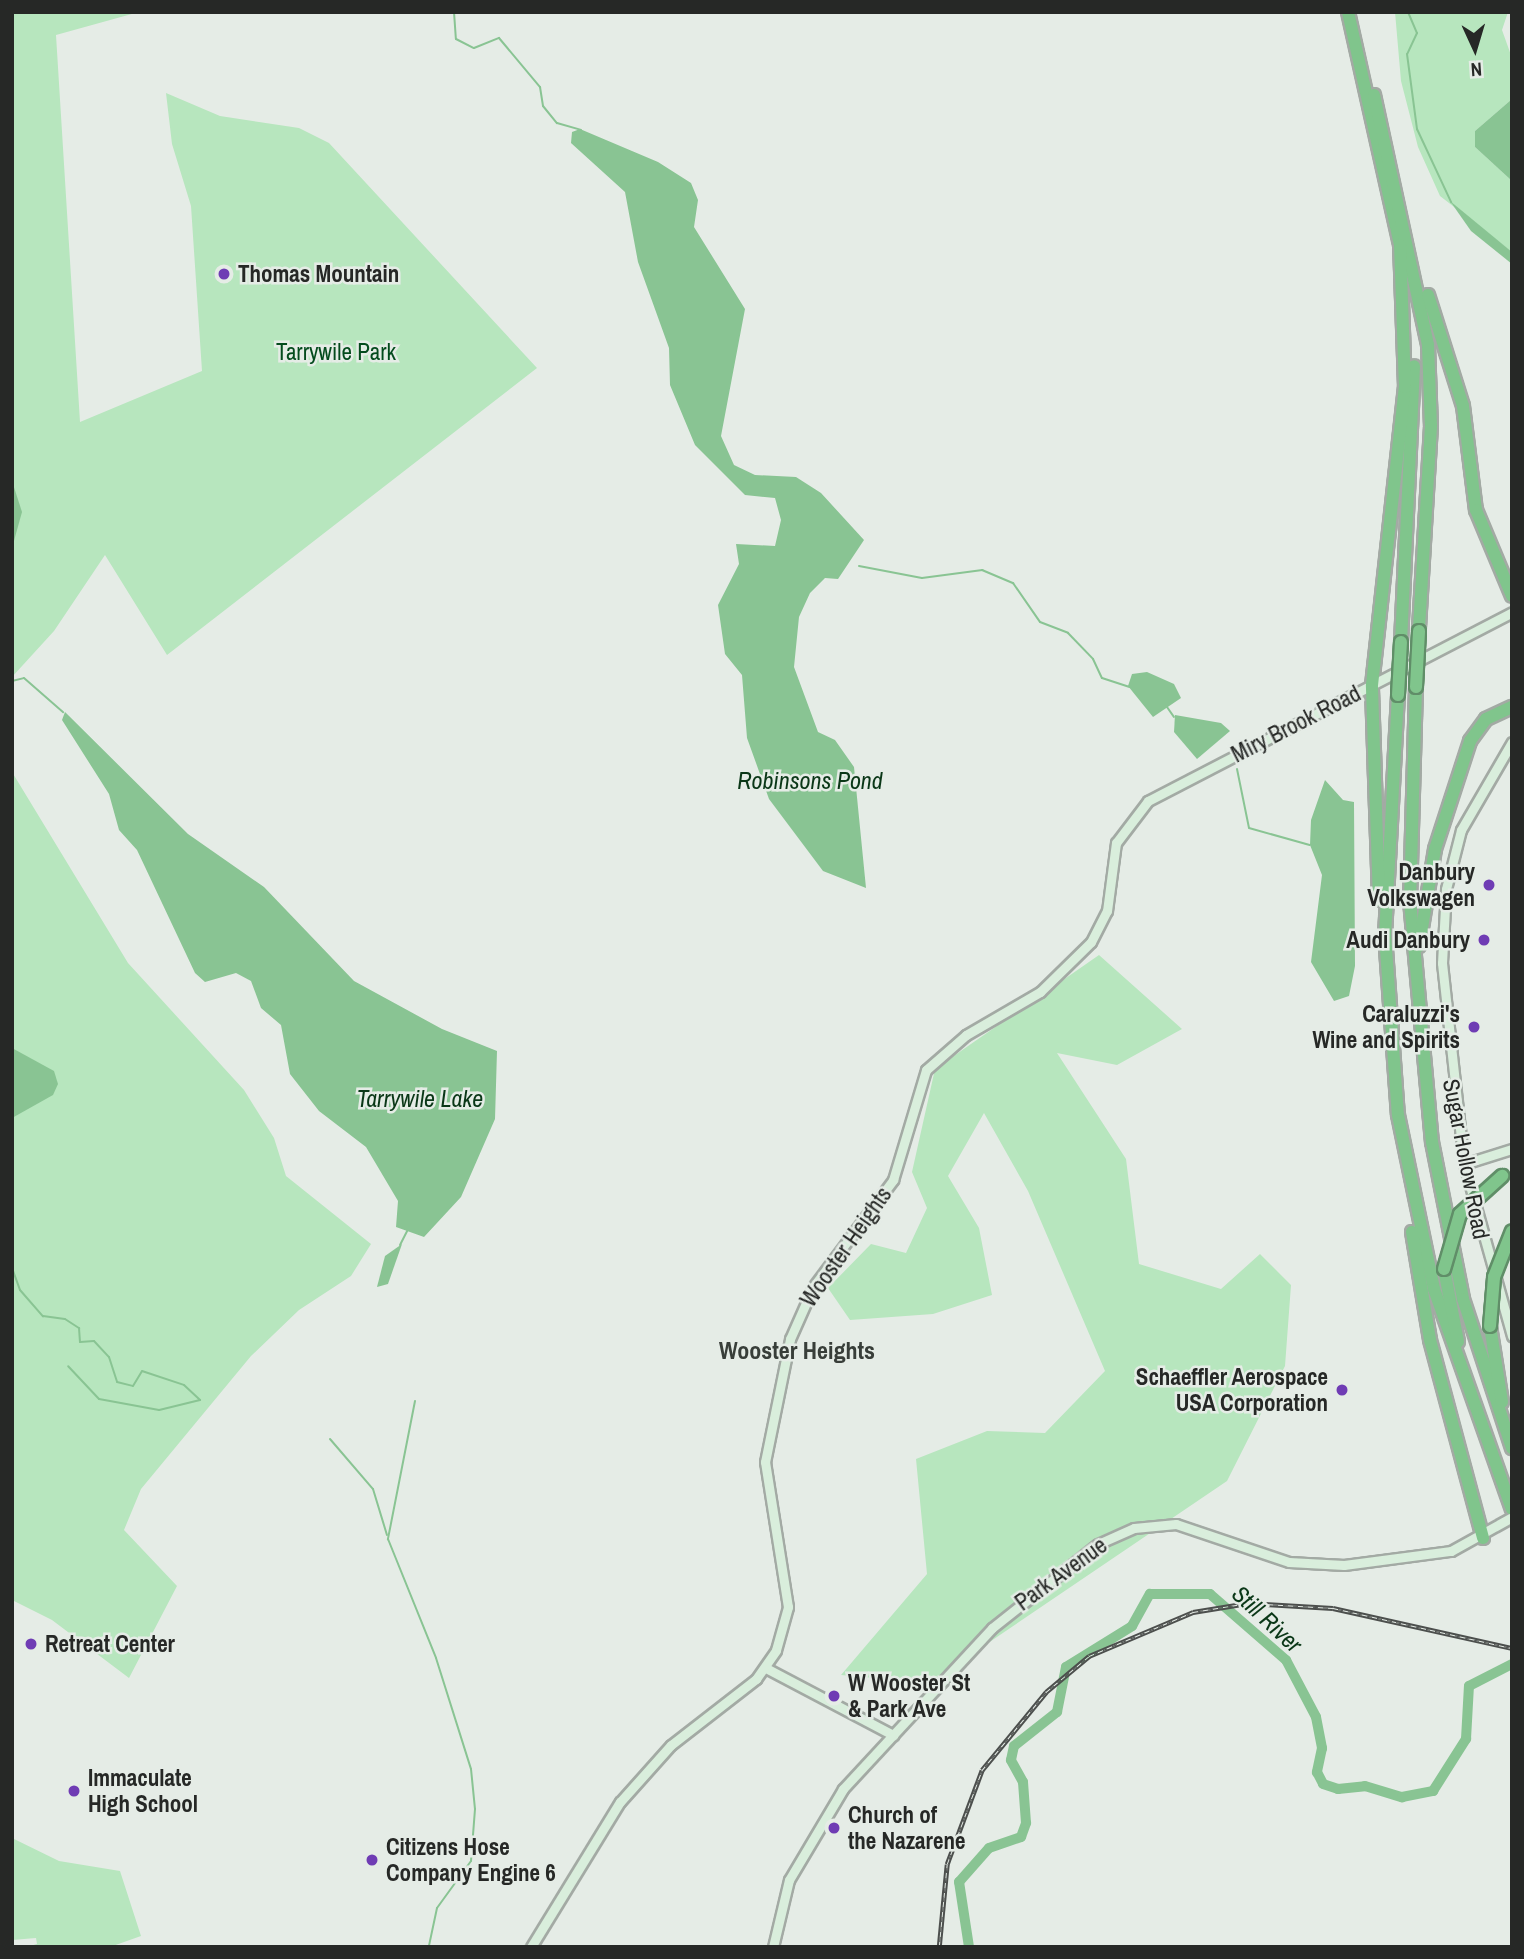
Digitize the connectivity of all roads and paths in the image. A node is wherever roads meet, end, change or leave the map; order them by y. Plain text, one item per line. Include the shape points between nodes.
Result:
1 (1351, 12) edge
2 (1406, 227) junction
3 (1400, 245) junction
4 (1512, 596) edge
5 (1512, 612) edge
6 (1372, 685) junction
7 (1512, 707) edge
8 (1512, 742) edge
9 (1112, 866) joint
10 (1388, 1015) junction
11 (1421, 1041) junction
12 (1395, 1096) junction
13 (1512, 1149) edge
14 (1464, 1164) junction
15 (1507, 1173) edge
16 (1512, 1231) edge
17 (1512, 1336) edge
18 (1512, 1436) edge
19 (1512, 1448) edge
20 (1504, 1489) junction
21 (1512, 1509) edge
22 (1512, 1517) edge
23 (1483, 1538) junction
24 (766, 1668) junction
25 (894, 1735) junction
26 (531, 1947) edge
27 (773, 1947) edge

1 - 2 highway
1 - 3 highway
2 - 4 highway via 1463,405 1478,518
2 - 11 highway, bridge via 1430,386 1409,871
3 - 6 highway via 1405,387
3 - 10 highway, bridge via 1414,365 1386,895
5 - 6 main road, Miry Brook Road
6 - 9 main road, Miry Brook Road via 1148,801 1125,824
6 - 10 highway
7 - 11 highway via 1494,713 1474,733 1435,849 1419,948
8 - 14 main road, Sugar Hollow Road via 1466,816 1444,904 1444,1023
9 - 24 main road, Wooster Heights via 1107,911 1091,942 1041,992 966,1035 926,1070 893,1180 802,1304 765,1462 788,1607
10 - 12 highway
11 - 19 highway via 1449,1241
12 - 20 highway via 1434,1289
12 - 23 highway via 1426,1324
13 - 14 main road
14 - 17 main road, Sugar Hollow Road
15 - 20 highway, bridge via 1460,1214 1444,1269 1447,1302
16 - 18 highway, bridge via 1494,1277 1490,1326
20 - 21 highway
22 - 23 main road, Park Avenue
23 - 25 main road, Park Avenue via 1427,1556 1314,1566 1276,1558 1192,1526 1134,1528 1087,1551 1008,1614
24 - 25 main road
24 - 26 main road via 671,1745 620,1802
25 - 27 main road, Park Avenue via 811,1835 780,1904

